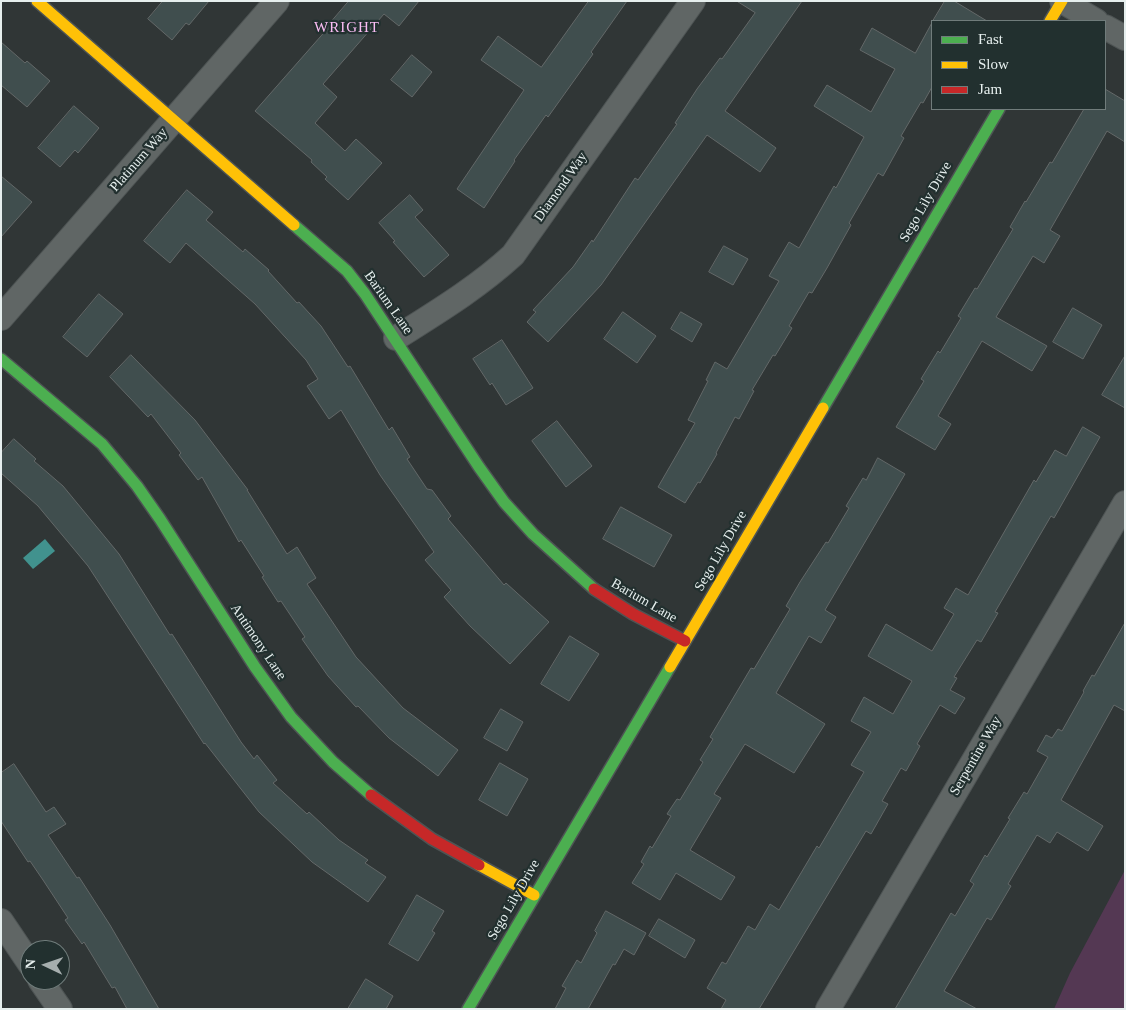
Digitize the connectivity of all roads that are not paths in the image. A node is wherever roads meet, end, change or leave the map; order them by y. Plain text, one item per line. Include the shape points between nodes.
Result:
1 (37, 1) edge
2 (277, 1) edge
3 (693, 1) edge
4 (1062, 1) edge
5 (1051, 20) edge
6 (1094, 20) edge
7 (1106, 28) edge
8 (1125, 38) edge
9 (998, 110) edge
10 (174, 120) junction
11 (1, 318) edge
12 (396, 338) junction
13 (1, 359) edge
14 (1125, 504) edge
15 (685, 641) junction
16 (534, 895) junction
17 (1, 921) edge
18 (20, 949) edge
19 (47, 990) edge
20 (60, 1009) edge
21 (468, 1009) edge
22 (828, 1009) edge

1 - 10 street, Barium Lane
2 - 10 street, Platinum Way
3 - 12 street, Diamond Way via 513,255 463,296
4 - 5 street
4 - 6 street
7 - 8 street
9 - 15 street, Sego Lily Drive
10 - 11 street, Platinum Way
10 - 12 street, Barium Lane via 347,271
12 - 15 street, Barium Lane via 479,467 532,534 598,592
13 - 16 street, Antimony Lane via 102,444 137,486 255,666 292,717 333,762 380,803 432,838
14 - 22 street, Serpentine Way
15 - 16 street, Sego Lily Drive
16 - 21 street, Sego Lily Drive
17 - 18 street
19 - 20 street

